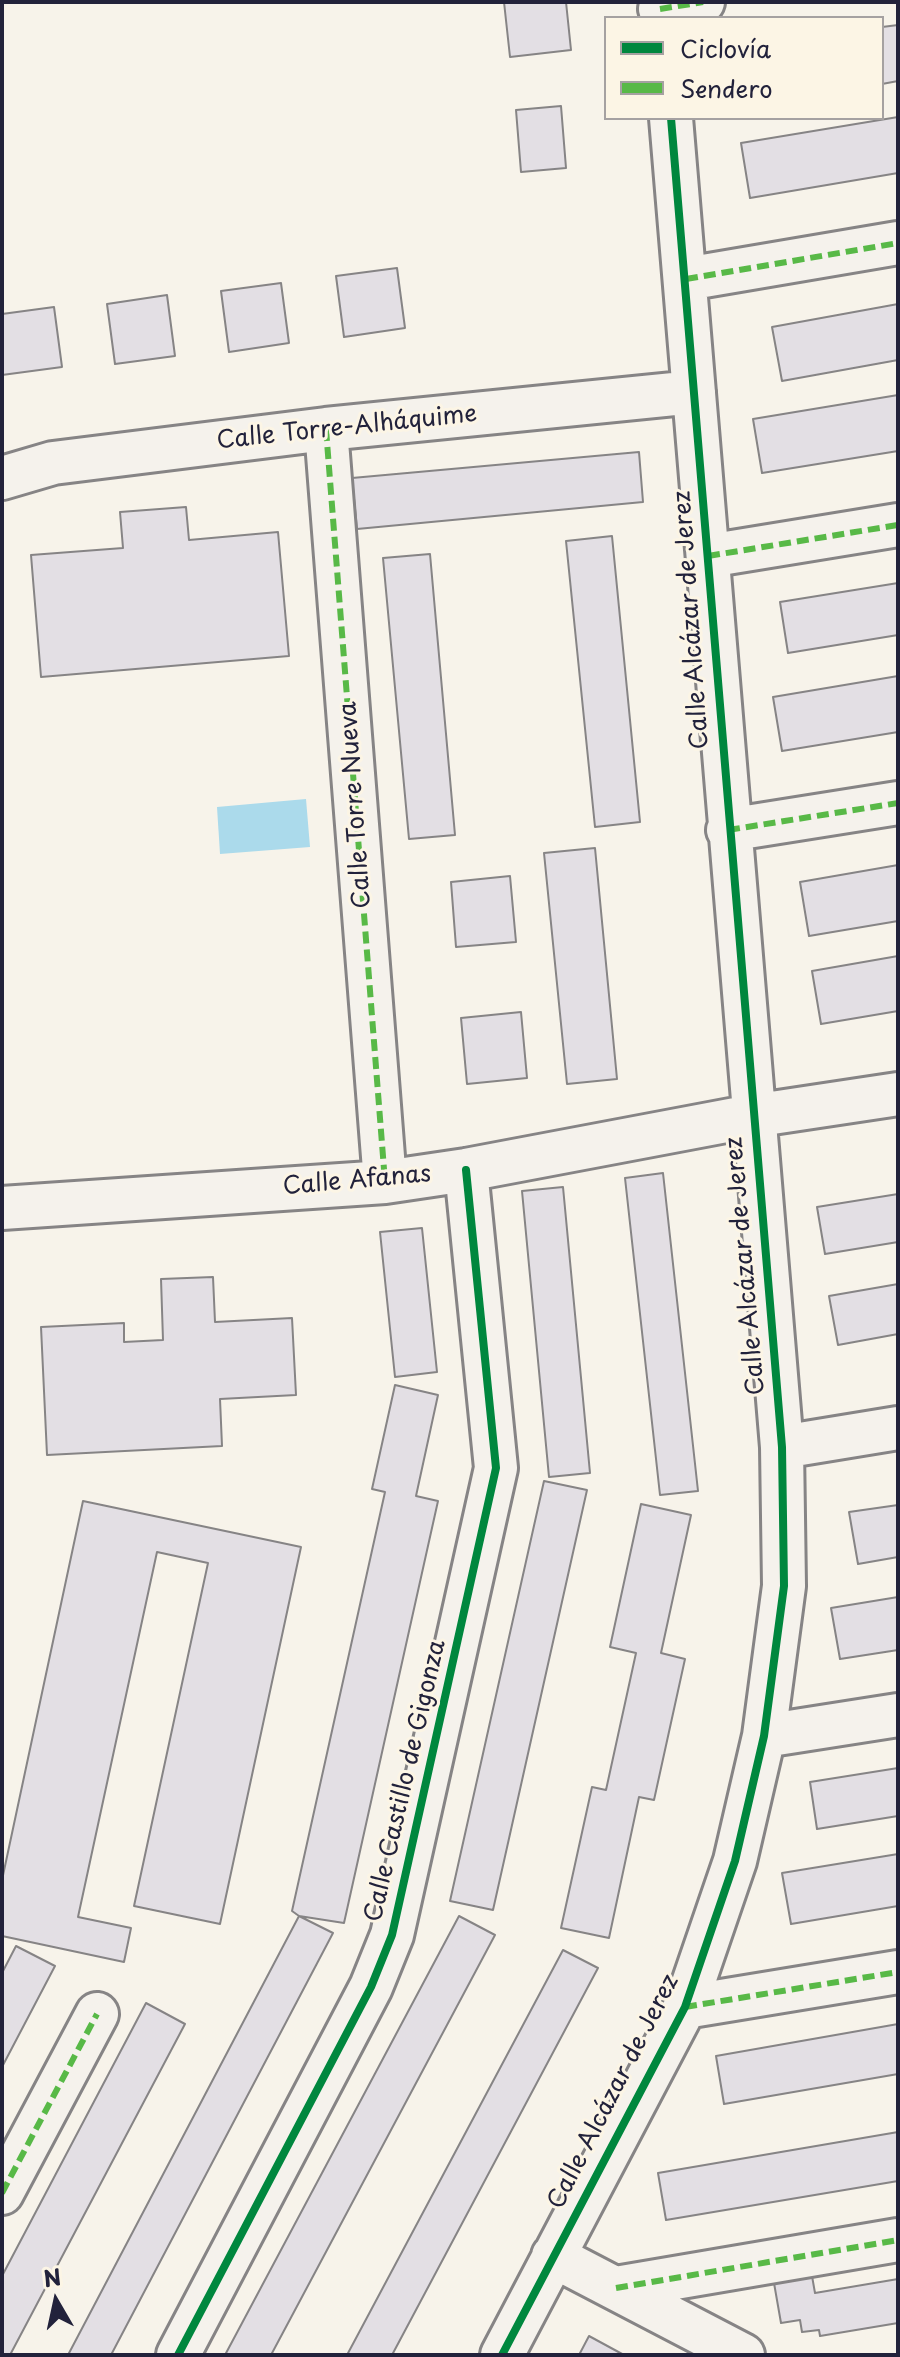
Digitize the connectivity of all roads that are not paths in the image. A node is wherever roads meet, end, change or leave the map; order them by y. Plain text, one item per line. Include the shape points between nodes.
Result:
1 (703, 2) edge
2 (661, 10) edge
3 (671, 120) edge
4 (898, 243) edge
5 (686, 279) junction
6 (694, 392) junction
7 (326, 429) junction
8 (2, 478) edge
9 (898, 525) edge
10 (708, 556) junction
11 (898, 803) edge
12 (728, 830) junction
13 (898, 1094) edge
14 (752, 1116) junction
15 (466, 1170) junction
16 (385, 1182) junction
17 (2, 1208) edge
18 (898, 1428) edge
19 (782, 1447) junction
20 (898, 1715) edge
21 (764, 1736) junction
22 (898, 1972) edge
23 (685, 2007) junction
24 (97, 2014) dead end
25 (2, 2193) edge
26 (898, 2240) edge
27 (553, 2256) junction
28 (616, 2288) junction
29 (178, 2355) edge
30 (502, 2355) edge
31 (743, 2355) edge

1 - 2 street
3 - 5 street, Calle Alcázar de Jerez
4 - 5 street
5 - 6 street, Calle Alcázar de Jerez
6 - 7 street, Calle Torre-Alháquime
6 - 10 street, Calle Alcázar de Jerez
7 - 8 street, Calle Torre-Alháquime via 53,463
7 - 16 street, Calle Torre Nueva
9 - 10 street
10 - 12 street, Calle Alcázar de Jerez
11 - 12 street
12 - 14 street, Calle Alcázar de Jerez
13 - 14 street, Calle Afanas
14 - 15 street, Calle Afanas
14 - 19 street, Calle Alcázar de Jerez
15 - 16 street, Calle Afanas
15 - 29 street, Calle Castillo de Gigonza via 496,1468 392,1935 371,1987
16 - 17 street, Calle Afanas
18 - 19 street
19 - 21 street, Calle Alcázar de Jerez via 784,1586
20 - 21 street
21 - 23 street, Calle Alcázar de Jerez via 735,1861
22 - 23 street
23 - 27 street, Calle Alcázar de Jerez
24 - 25 street
26 - 28 street
27 - 28 street
27 - 30 street, Calle Alcázar de Jerez
28 - 31 street

